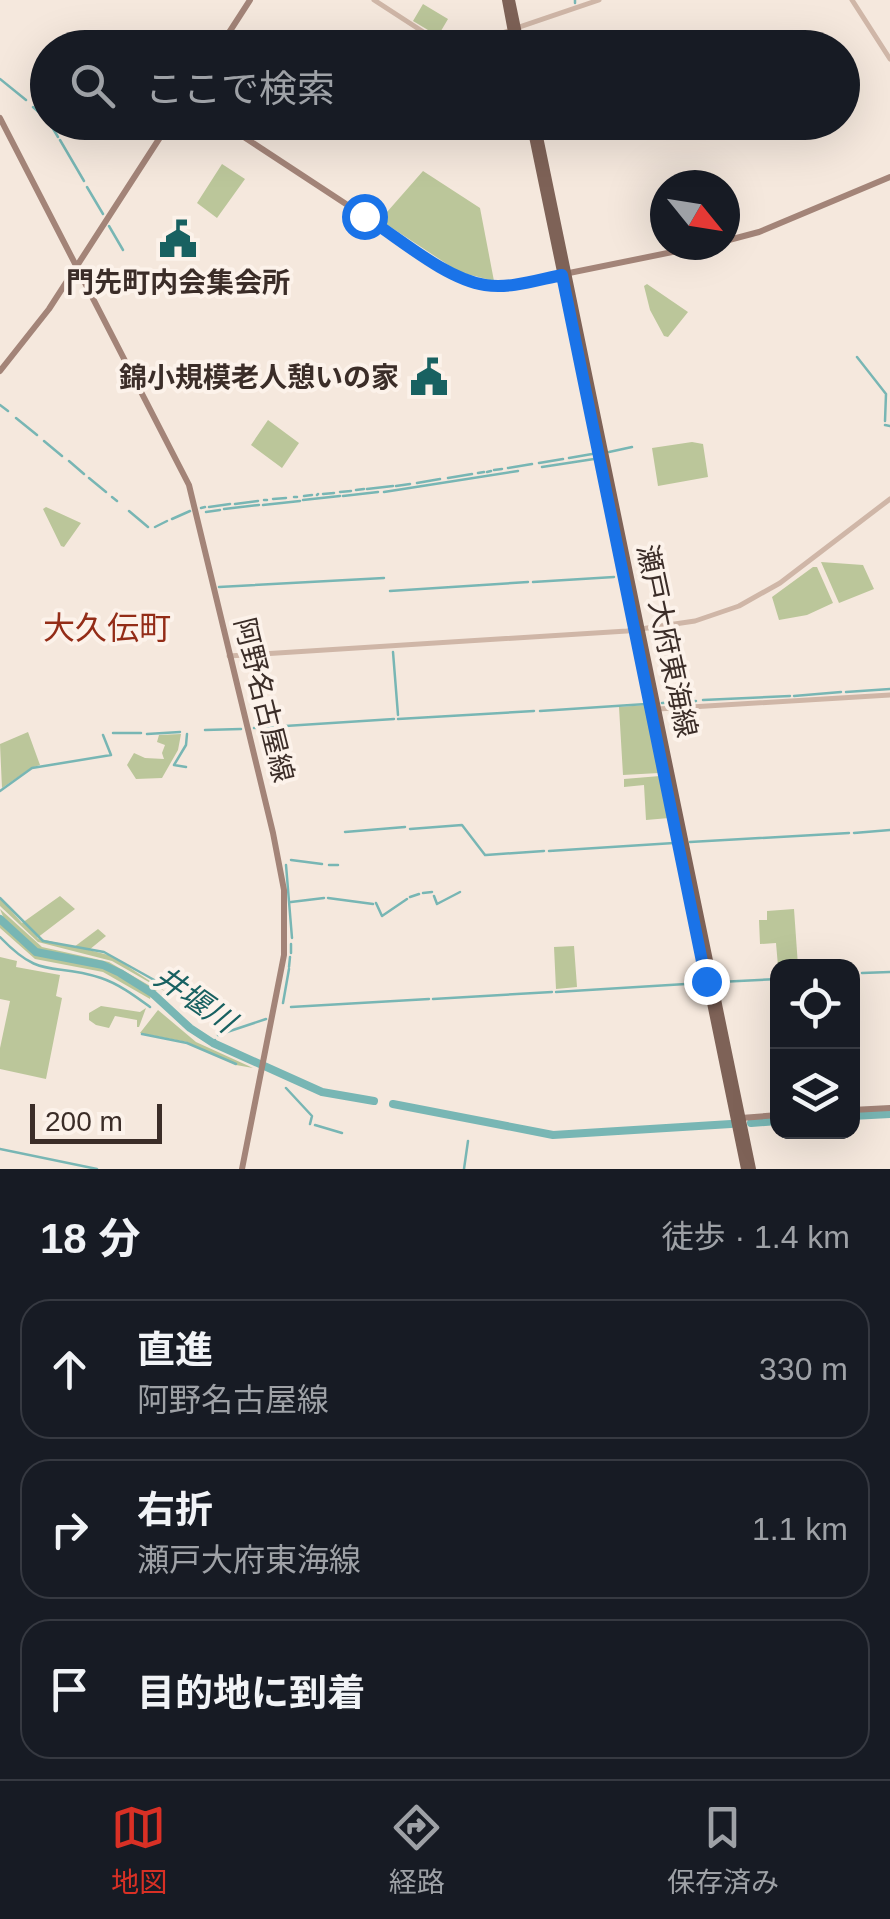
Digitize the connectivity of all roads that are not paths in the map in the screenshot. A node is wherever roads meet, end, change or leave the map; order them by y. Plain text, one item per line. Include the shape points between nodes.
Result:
1 (250, 0) edge
2 (374, 0) edge
3 (508, 0) edge
4 (600, 0) edge
5 (852, 0) edge
6 (514, 28) junction
7 (231, 30) edge
8 (420, 30) edge
9 (508, 30) edge
10 (890, 59) edge
11 (0, 118) edge
12 (158, 140) edge
13 (249, 140) edge
14 (537, 140) edge
15 (890, 177) edge
16 (740, 237) edge
17 (650, 257) edge
18 (77, 266) junction
19 (565, 274) junction
20 (0, 371) edge
21 (890, 499) edge
22 (638, 630) junction
23 (229, 656) junction
24 (890, 695) edge
25 (655, 709) junction
26 (890, 1108) edge
27 (860, 1110) edge
28 (770, 1116) edge
29 (738, 1118) junction
30 (242, 1169) edge
31 (745, 1169) edge
32 (752, 1169) edge

1 - 7 main road
2 - 8 street
3 - 6 main road
4 - 6 street
5 - 10 street
6 - 9 street
11 - 18 main road, 阿野名古屋線
12 - 18 main road
13 - 19 main road via 461,278 499,286
14 - 19 main road, 瀬戸大府東海線
15 - 16 main road
17 - 19 main road
18 - 20 main road
18 - 23 main road, 阿野名古屋線 via 189,485
19 - 22 main road, 瀬戸大府東海線
21 - 22 street via 764,593 695,622
22 - 23 street
22 - 25 main road, 瀬戸大府東海線
23 - 30 main road, 阿野名古屋線 via 284,890 284,955
24 - 25 street
25 - 29 main road, 瀬戸大府東海線
26 - 27 main road
28 - 29 main road
29 - 31 main road, 瀬戸大府東海線
29 - 32 main road, 瀬戸大府東海線

